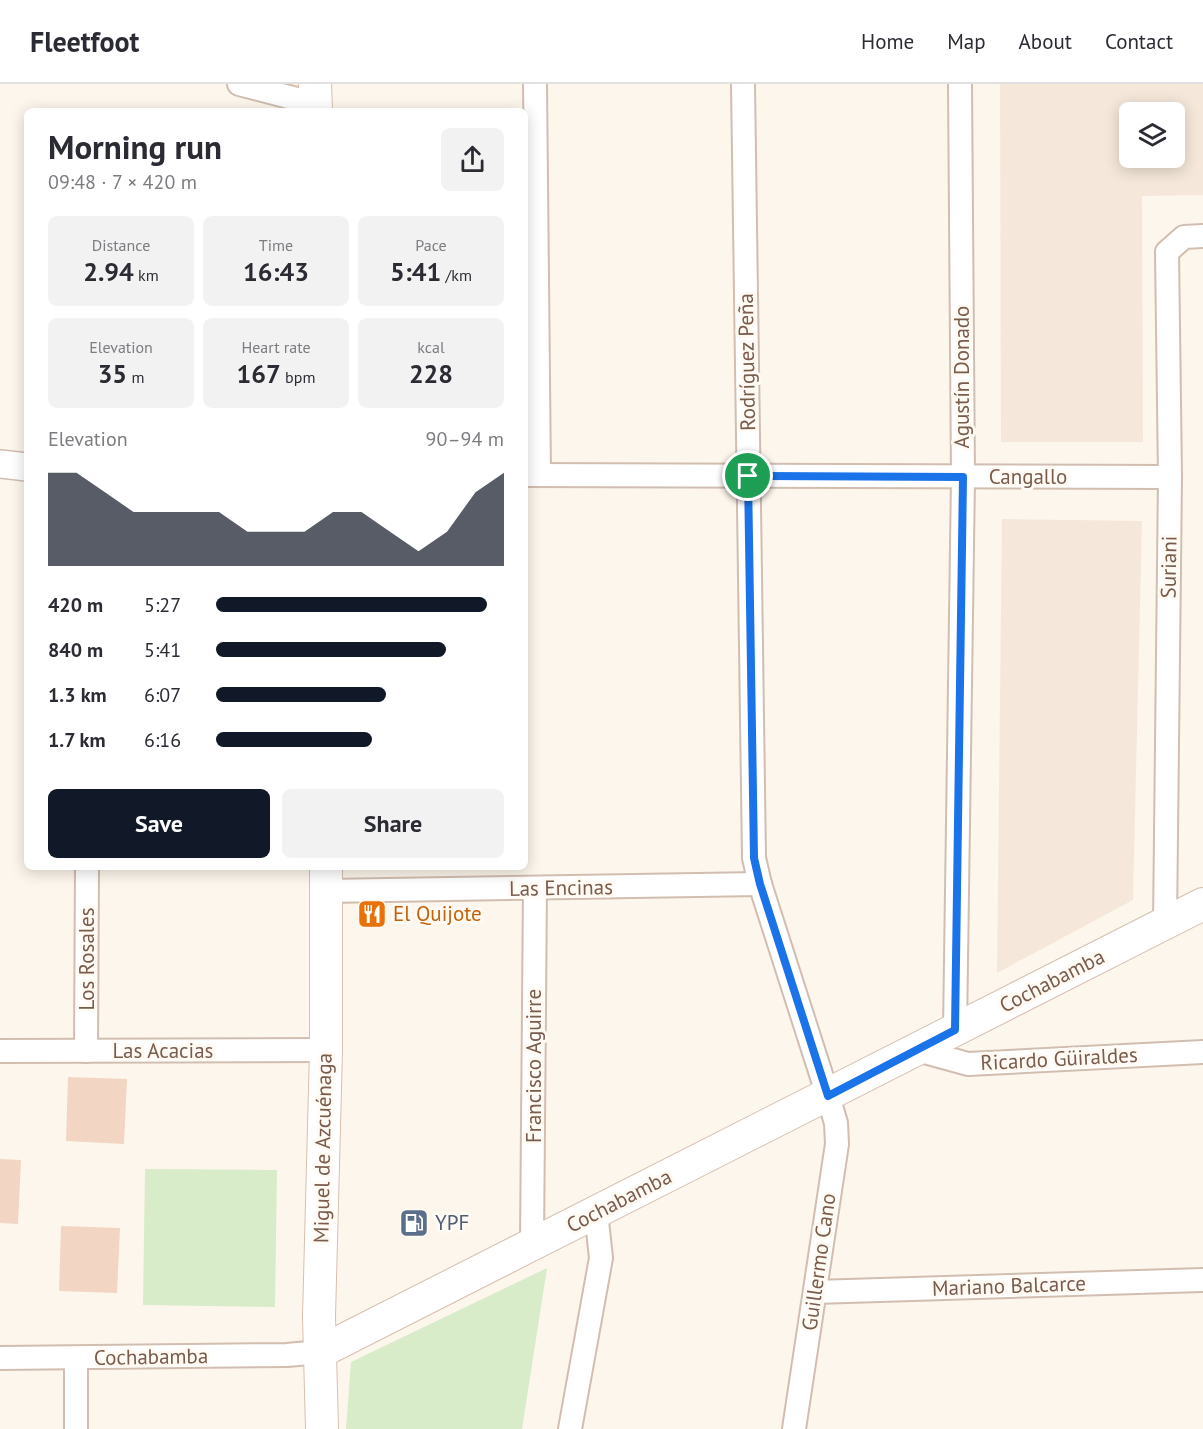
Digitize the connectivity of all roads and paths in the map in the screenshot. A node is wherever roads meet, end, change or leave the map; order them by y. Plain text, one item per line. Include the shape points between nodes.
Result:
1 (239, 84) edge
2 (535, 84) edge
3 (743, 84) edge
4 (960, 84) edge
5 (316, 100) edge
6 (1203, 236) edge
7 (0, 464) edge
8 (24, 466) edge
9 (532, 475) edge
10 (748, 476) junction
11 (963, 477) junction
12 (1170, 477) junction
13 (87, 870) edge
14 (326, 879) edge
15 (760, 884) junction
16 (535, 888) junction
17 (1203, 904) edge
18 (1165, 924) junction
19 (955, 1030) junction
20 (326, 1050) junction
21 (917, 1050) junction
22 (0, 1051) edge
23 (86, 1051) junction
24 (1203, 1052) edge
25 (828, 1096) junction
26 (596, 1212) junction
27 (532, 1244) junction
28 (1203, 1280) edge
29 (815, 1292) junction
30 (320, 1352) junction
31 (0, 1359) edge
32 (76, 1359) junction
33 (76, 1429) edge
34 (322, 1429) edge
35 (570, 1429) edge
36 (794, 1429) edge

1 - 5 street
2 - 9 street
3 - 10 street, Rodríguez Peña
4 - 11 street, Agustín Donado
6 - 12 street, Suriani via 1184,237 1167,252
7 - 8 street
9 - 10 street, Cangallo
10 - 11 street, Cangallo
10 - 15 street, Rodríguez Peña via 754,858
11 - 12 street, Cangallo
11 - 19 street, Agustín Donado
12 - 18 street, Suriani
13 - 23 street, Los Rosales
14 - 16 street, Las Encinas
14 - 20 main road, Miguel de Azcuénaga
15 - 16 street, Las Encinas
15 - 25 street, Rodríguez Peña
16 - 27 street, Francisco Aguirre
17 - 18 main road, Cochabamba
18 - 19 main road, Cochabamba
19 - 21 main road, Cochabamba
20 - 23 street, Las Acacias
20 - 30 main road, Miguel de Azcuénaga
21 - 24 street, Ricardo Güiraldes via 968,1064
21 - 25 main road, Cochabamba
22 - 23 street, Las Acacias
25 - 26 main road, Cochabamba
25 - 29 street, Guillermo Cano via 837,1144
26 - 27 main road, Cochabamba
26 - 35 street via 601,1258
27 - 30 main road, Cochabamba
28 - 29 street, Mariano Balcarce
29 - 36 street, Guillermo Cano
30 - 32 street, Cochabamba
30 - 34 main road, Miguel de Azcuénaga
31 - 32 street, Cochabamba
32 - 33 street

